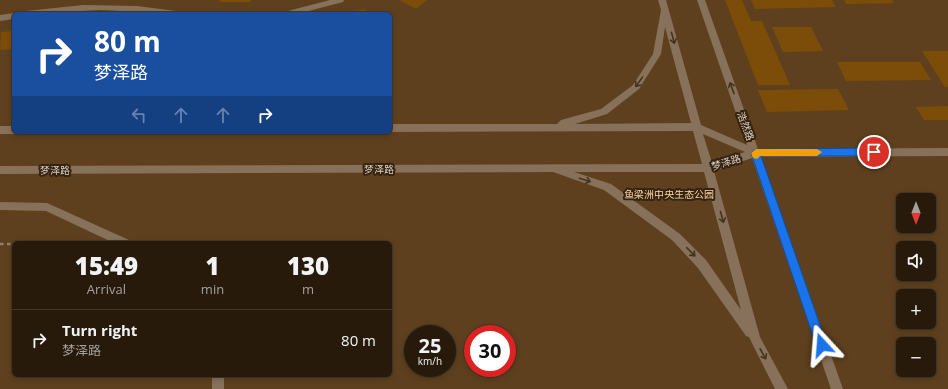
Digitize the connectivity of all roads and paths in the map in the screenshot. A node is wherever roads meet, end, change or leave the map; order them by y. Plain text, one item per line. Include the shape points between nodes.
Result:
1 (340, 0) edge
2 (701, 0) edge
3 (663, 3) edge
4 (107, 10) edge
5 (41, 12) edge
6 (162, 12) edge
7 (295, 12) edge
8 (12, 16) edge
9 (0, 18) edge
10 (697, 127) junction
11 (392, 128) edge
12 (549, 128) junction
13 (0, 130) edge
14 (12, 130) edge
15 (948, 152) edge
16 (756, 153) junction
17 (548, 168) junction
18 (709, 168) junction
19 (0, 170) edge
20 (0, 206) edge
21 (121, 241) edge
22 (0, 244) edge
23 (12, 244) edge
24 (754, 339) junction
25 (218, 377) edge
26 (218, 389) edge
27 (782, 389) edge
28 (837, 389) edge

1 - 7 street
16 -> 2 street, 浩然路
3 -> 10 street
3 -> 12 street via 658,54 636,87 604,112
4 - 5 street via 63,9
4 - 6 street
8 - 9 street
10 - 12 street, 梦泽路
10 - 16 street, 梦泽路
10 - 18 street
11 - 12 street, 梦泽路
13 - 14 street
15 - 16 street, 梦泽路
16 - 18 street, 梦泽路
16 - 28 street, 浩然路
17 - 18 street, 梦泽路
17 - 19 street, 梦泽路
17 -> 24 street via 607,187 676,237 702,264
18 -> 24 street
20 - 21 street via 47,207
22 - 23 path
24 -> 27 street
25 - 26 street

